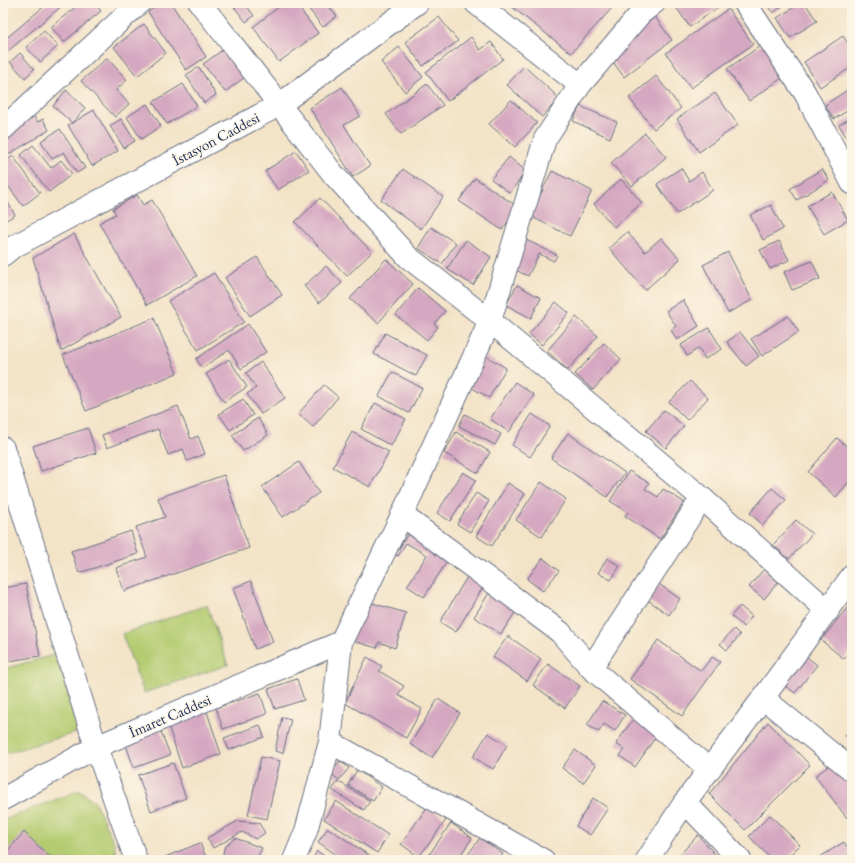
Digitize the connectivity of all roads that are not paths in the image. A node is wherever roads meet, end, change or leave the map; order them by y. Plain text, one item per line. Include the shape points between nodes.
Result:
1 (138, 3) edge
2 (200, 3) edge
3 (417, 3) edge
4 (476, 3) edge
5 (654, 3) edge
6 (745, 3) edge
7 (580, 85) junction
8 (279, 105) junction
9 (3, 129) edge
10 (852, 183) edge
11 (3, 254) edge
12 (490, 321) junction
13 (3, 448) edge
14 (702, 498) junction
15 (402, 515) junction
16 (852, 576) edge
17 (828, 611) junction
18 (342, 642) junction
19 (590, 668) junction
20 (763, 698) junction
21 (330, 742) junction
22 (96, 747) junction
23 (709, 769) junction
24 (852, 770) edge
25 (3, 799) edge
26 (685, 802) junction
27 (136, 860) edge
28 (294, 860) edge
29 (543, 860) edge
30 (647, 860) edge
31 (740, 860) edge

1 - 9 street
2 - 8 street
3 - 8 street, İstasyon Caddesi
4 - 7 street
5 - 7 street via 641,13
6 - 10 street via 805,93
7 - 12 street via 545,139
8 - 11 street, İstasyon Caddesi
8 - 12 street via 334,175 408,257
12 - 14 street
12 - 15 street
13 - 22 street
14 - 17 street
14 - 19 street
15 - 18 street
15 - 19 street via 560,632
16 - 17 street
17 - 20 street
18 - 21 street
18 - 22 street, İmaret Caddesi
19 - 23 street
20 - 23 street
20 - 24 street
21 - 28 street via 306,831
21 - 29 street
22 - 25 street, İmaret Caddesi
22 - 27 street
23 - 26 street
26 - 30 street
26 - 31 street

